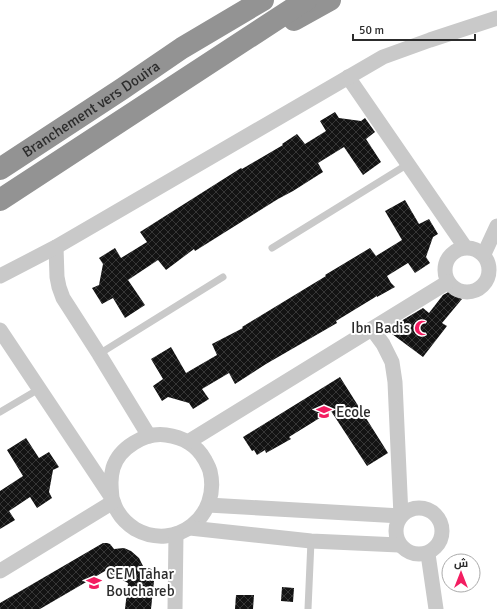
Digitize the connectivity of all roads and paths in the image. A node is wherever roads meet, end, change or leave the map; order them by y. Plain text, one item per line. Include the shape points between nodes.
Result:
1 (235, 0) edge
2 (263, 0) edge
3 (306, 0) edge
4 (330, 0) edge
5 (497, 18) edge
6 (182, 48) junction
7 (189, 76) junction
8 (348, 77) junction
9 (408, 164) junction
10 (0, 169) edge
11 (0, 200) edge
12 (497, 226) edge
13 (56, 247) junction
14 (465, 247) junction
15 (272, 248) dead end
16 (484, 254) junction
17 (0, 276) edge
18 (223, 277) dead end
19 (448, 282) junction
20 (372, 329) junction
21 (0, 330) edge
22 (99, 354) junction
23 (39, 389) junction
24 (0, 412) edge
25 (149, 436) junction
26 (188, 442) junction
27 (112, 500) junction
28 (208, 505) junction
29 (401, 516) junction
30 (183, 531) junction
31 (311, 541) junction
32 (400, 545) junction
33 (428, 554) junction
34 (0, 570) edge
35 (176, 609) edge
36 (308, 609) edge
37 (436, 609) edge

1 - 6 highway
2 - 6 highway
3 - 7 highway
4 - 7 highway
5 - 8 street via 383,57
6 - 10 highway, Branchement vers Douira
7 - 11 highway
8 - 9 street
8 - 13 street
9 - 14 street
9 - 15 lane
12 - 16 street
13 - 17 street
13 - 22 street via 57,277 63,298
14 - 16 street
14 - 19 street via 451,253 446,260 444,267
16 - 19 street via 490,267 487,280 482,286 468,292 453,288
18 - 22 lane
19 - 20 street
20 - 26 street
20 - 29 street via 392,362
21 - 23 street
22 - 25 street
23 - 24 lane
23 - 27 street
25 - 26 street via 176,436
25 - 27 street via 134,442 122,453 114,466 110,482
26 - 28 street via 202,454 210,470 212,488
27 - 30 street via 118,513 129,526 144,533 160,536
27 - 34 street
28 - 29 street
28 - 30 street via 201,518
29 - 32 street via 396,530 396,538
29 - 33 street via 414,508 422,508 430,510 441,521 443,528 440,543
30 - 31 street
30 - 35 street
31 - 32 street
31 - 36 lane
32 - 33 street via 412,554
33 - 37 street

